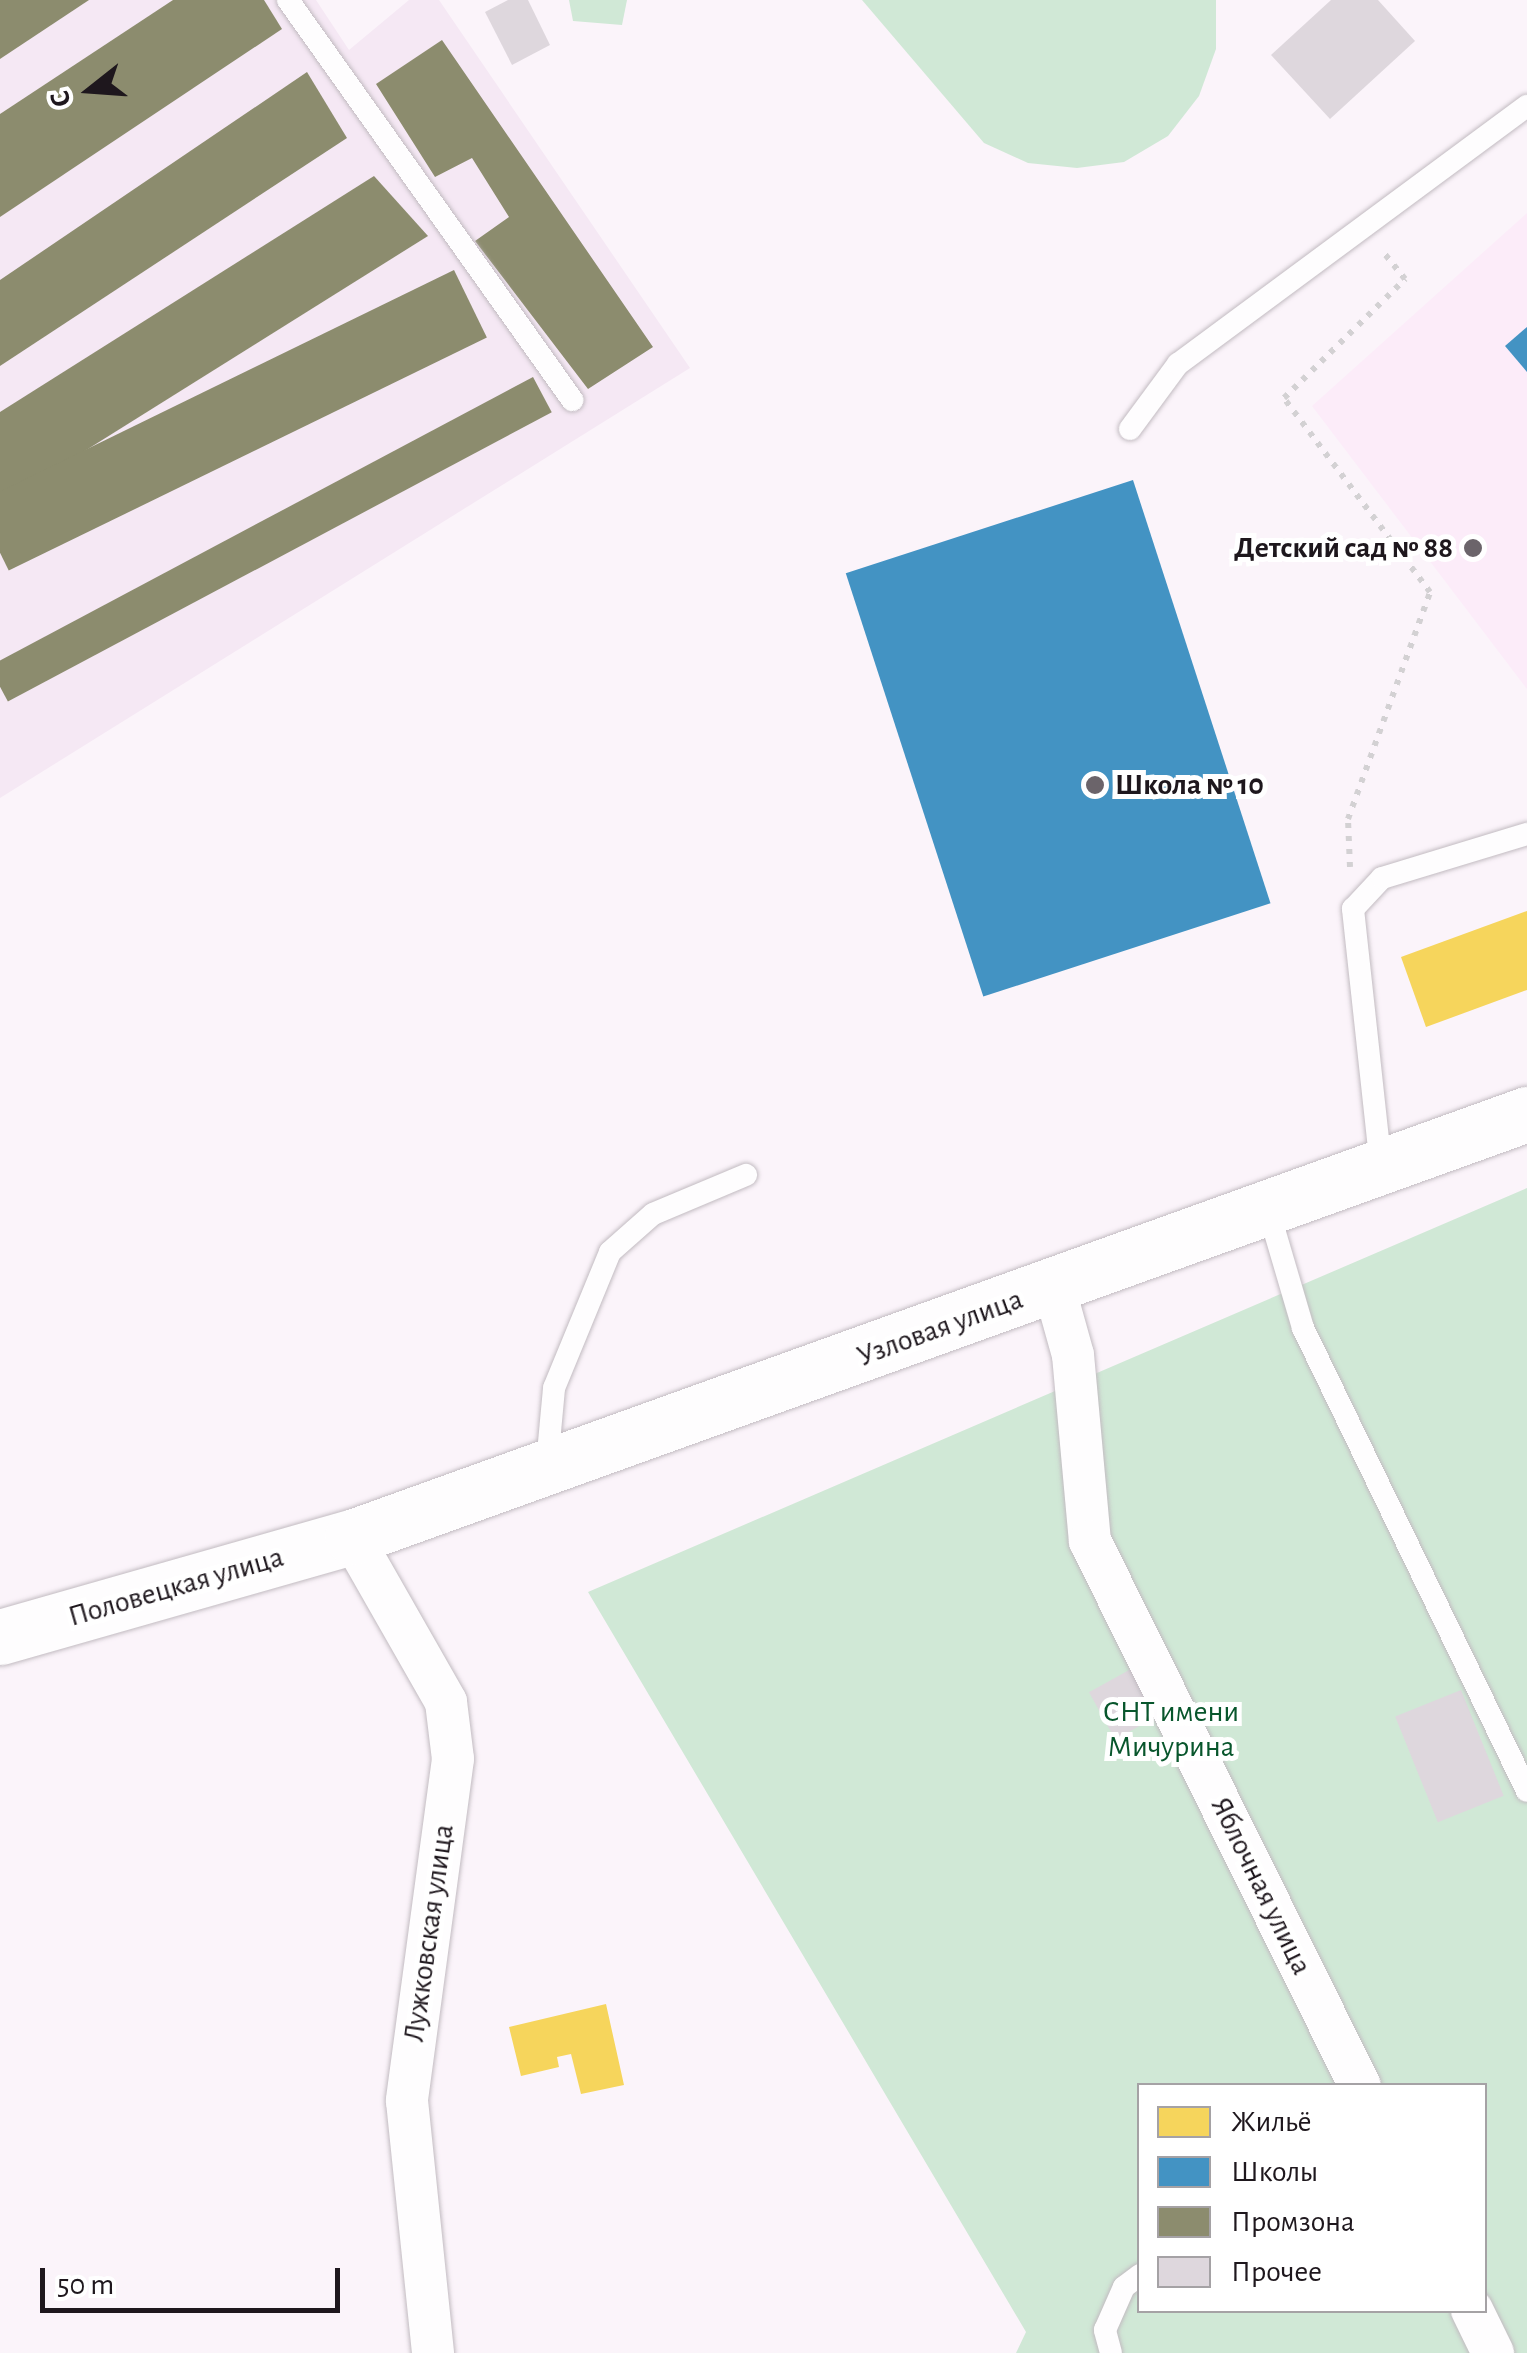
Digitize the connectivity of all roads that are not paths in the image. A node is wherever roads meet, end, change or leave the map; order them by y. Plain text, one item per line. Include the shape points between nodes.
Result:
1 (288, 0) edge
2 (1527, 106) edge
3 (572, 400) dead end
4 (1130, 430) dead end
5 (1527, 834) edge
6 (1527, 1114) edge
7 (1382, 1171) junction
8 (746, 1175) dead end
9 (1268, 1208) junction
10 (1054, 1287) junction
11 (547, 1468) junction
12 (352, 1537) junction
13 (0, 1637) edge
14 (1527, 1791) edge
15 (1359, 2083) edge
16 (1137, 2277) edge
17 (1473, 2313) edge
18 (433, 2353) edge
19 (1111, 2353) edge
20 (1493, 2353) edge

1 - 3 lane
2 - 4 lane via 1178,364
5 - 7 lane via 1382,878 1352,909
6 - 7 street, Узловая улица
7 - 9 street, Узловая улица
8 - 11 lane via 653,1214 610,1252 554,1388
9 - 10 street, Узловая улица
9 - 14 lane via 1302,1328
10 - 11 street, Узловая улица
10 - 15 street, Яблочная улица via 1073,1355 1090,1541
11 - 12 street, Узловая улица
12 - 13 street, Половецкая улица
12 - 18 street, Лужковская улица via 446,1702 453,1759 406,2101
16 - 19 lane via 1124,2287 1105,2330
17 - 20 street

